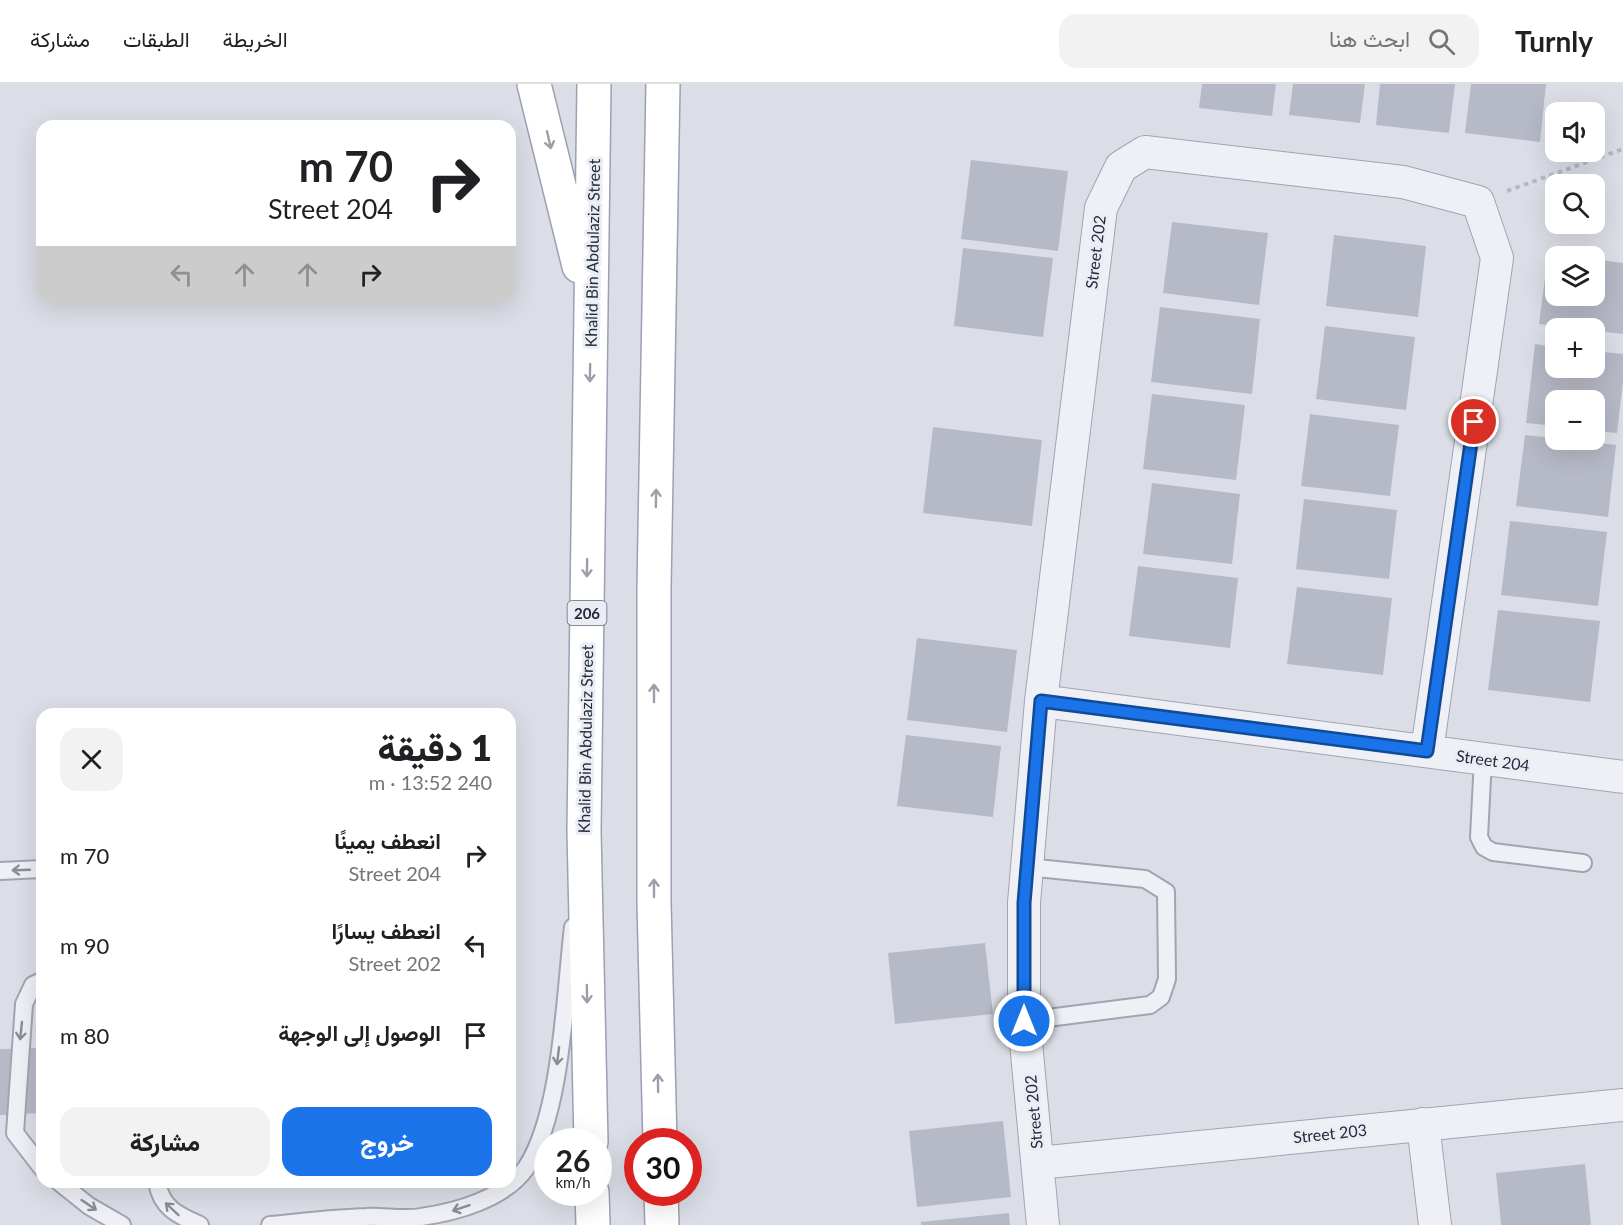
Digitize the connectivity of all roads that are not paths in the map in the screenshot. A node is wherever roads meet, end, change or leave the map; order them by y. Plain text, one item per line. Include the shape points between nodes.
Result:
1 (534, 84) edge
2 (594, 84) edge
3 (666, 90) edge
4 (591, 315) junction
5 (1041, 701) junction
6 (1427, 751) junction
7 (1483, 759) junction
8 (1623, 777) edge
9 (584, 831) junction
10 (1583, 863) dead end
11 (1027, 867) junction
12 (36, 869) edge
13 (0, 871) edge
14 (36, 984) edge
15 (1024, 1021) junction
16 (1623, 1105) edge
17 (1423, 1124) junction
18 (591, 1128) edge
19 (660, 1128) edge
20 (36, 1160) edge
21 (1038, 1163) junction
22 (516, 1178) edge
23 (66, 1188) edge
24 (158, 1188) edge
25 (505, 1188) edge
26 (592, 1206) edge
27 (661, 1206) edge
28 (122, 1225) edge
29 (200, 1225) edge
30 (270, 1225) edge
31 (593, 1225) edge
32 (662, 1225) edge
33 (1043, 1225) edge
34 (1435, 1225) edge

1 -> 4 main road
2 - 4 main road, Khalid Bin Abdulaziz Street / 206
19 -> 3 main road via 654,903 654,646
4 -> 9 main road, Khalid Bin Abdulaziz Street / 206
5 - 6 street, Street 204
5 - 6 street, Street 202 via 1101,208 1121,167 1146,152 1402,182 1478,202 1497,258
5 - 11 street, Street 202
6 - 7 street, Street 204
7 - 8 street, Street 204
7 - 10 lane via 1479,837 1484,847 1493,852
9 -> 18 main road, Khalid Bin Abdulaziz Street / 206
9 -> 22 lane via 549,1112 540,1142
11 - 15 street, Street 202
11 - 15 lane via 1145,879 1161,888 1166,892 1167,979 1161,997 1150,1005
12 -> 13 lane
14 -> 20 lane via 24,1004 15,1132
15 - 21 street, Street 202
16 - 17 street, Street 203
17 - 21 street, Street 203
17 - 34 street
21 - 33 street, Street 202
23 -> 28 lane
29 -> 24 lane via 177,1215 159,1196
25 -> 30 lane via 454,1211 418,1218 366,1217
26 - 31 main road
27 - 32 main road

